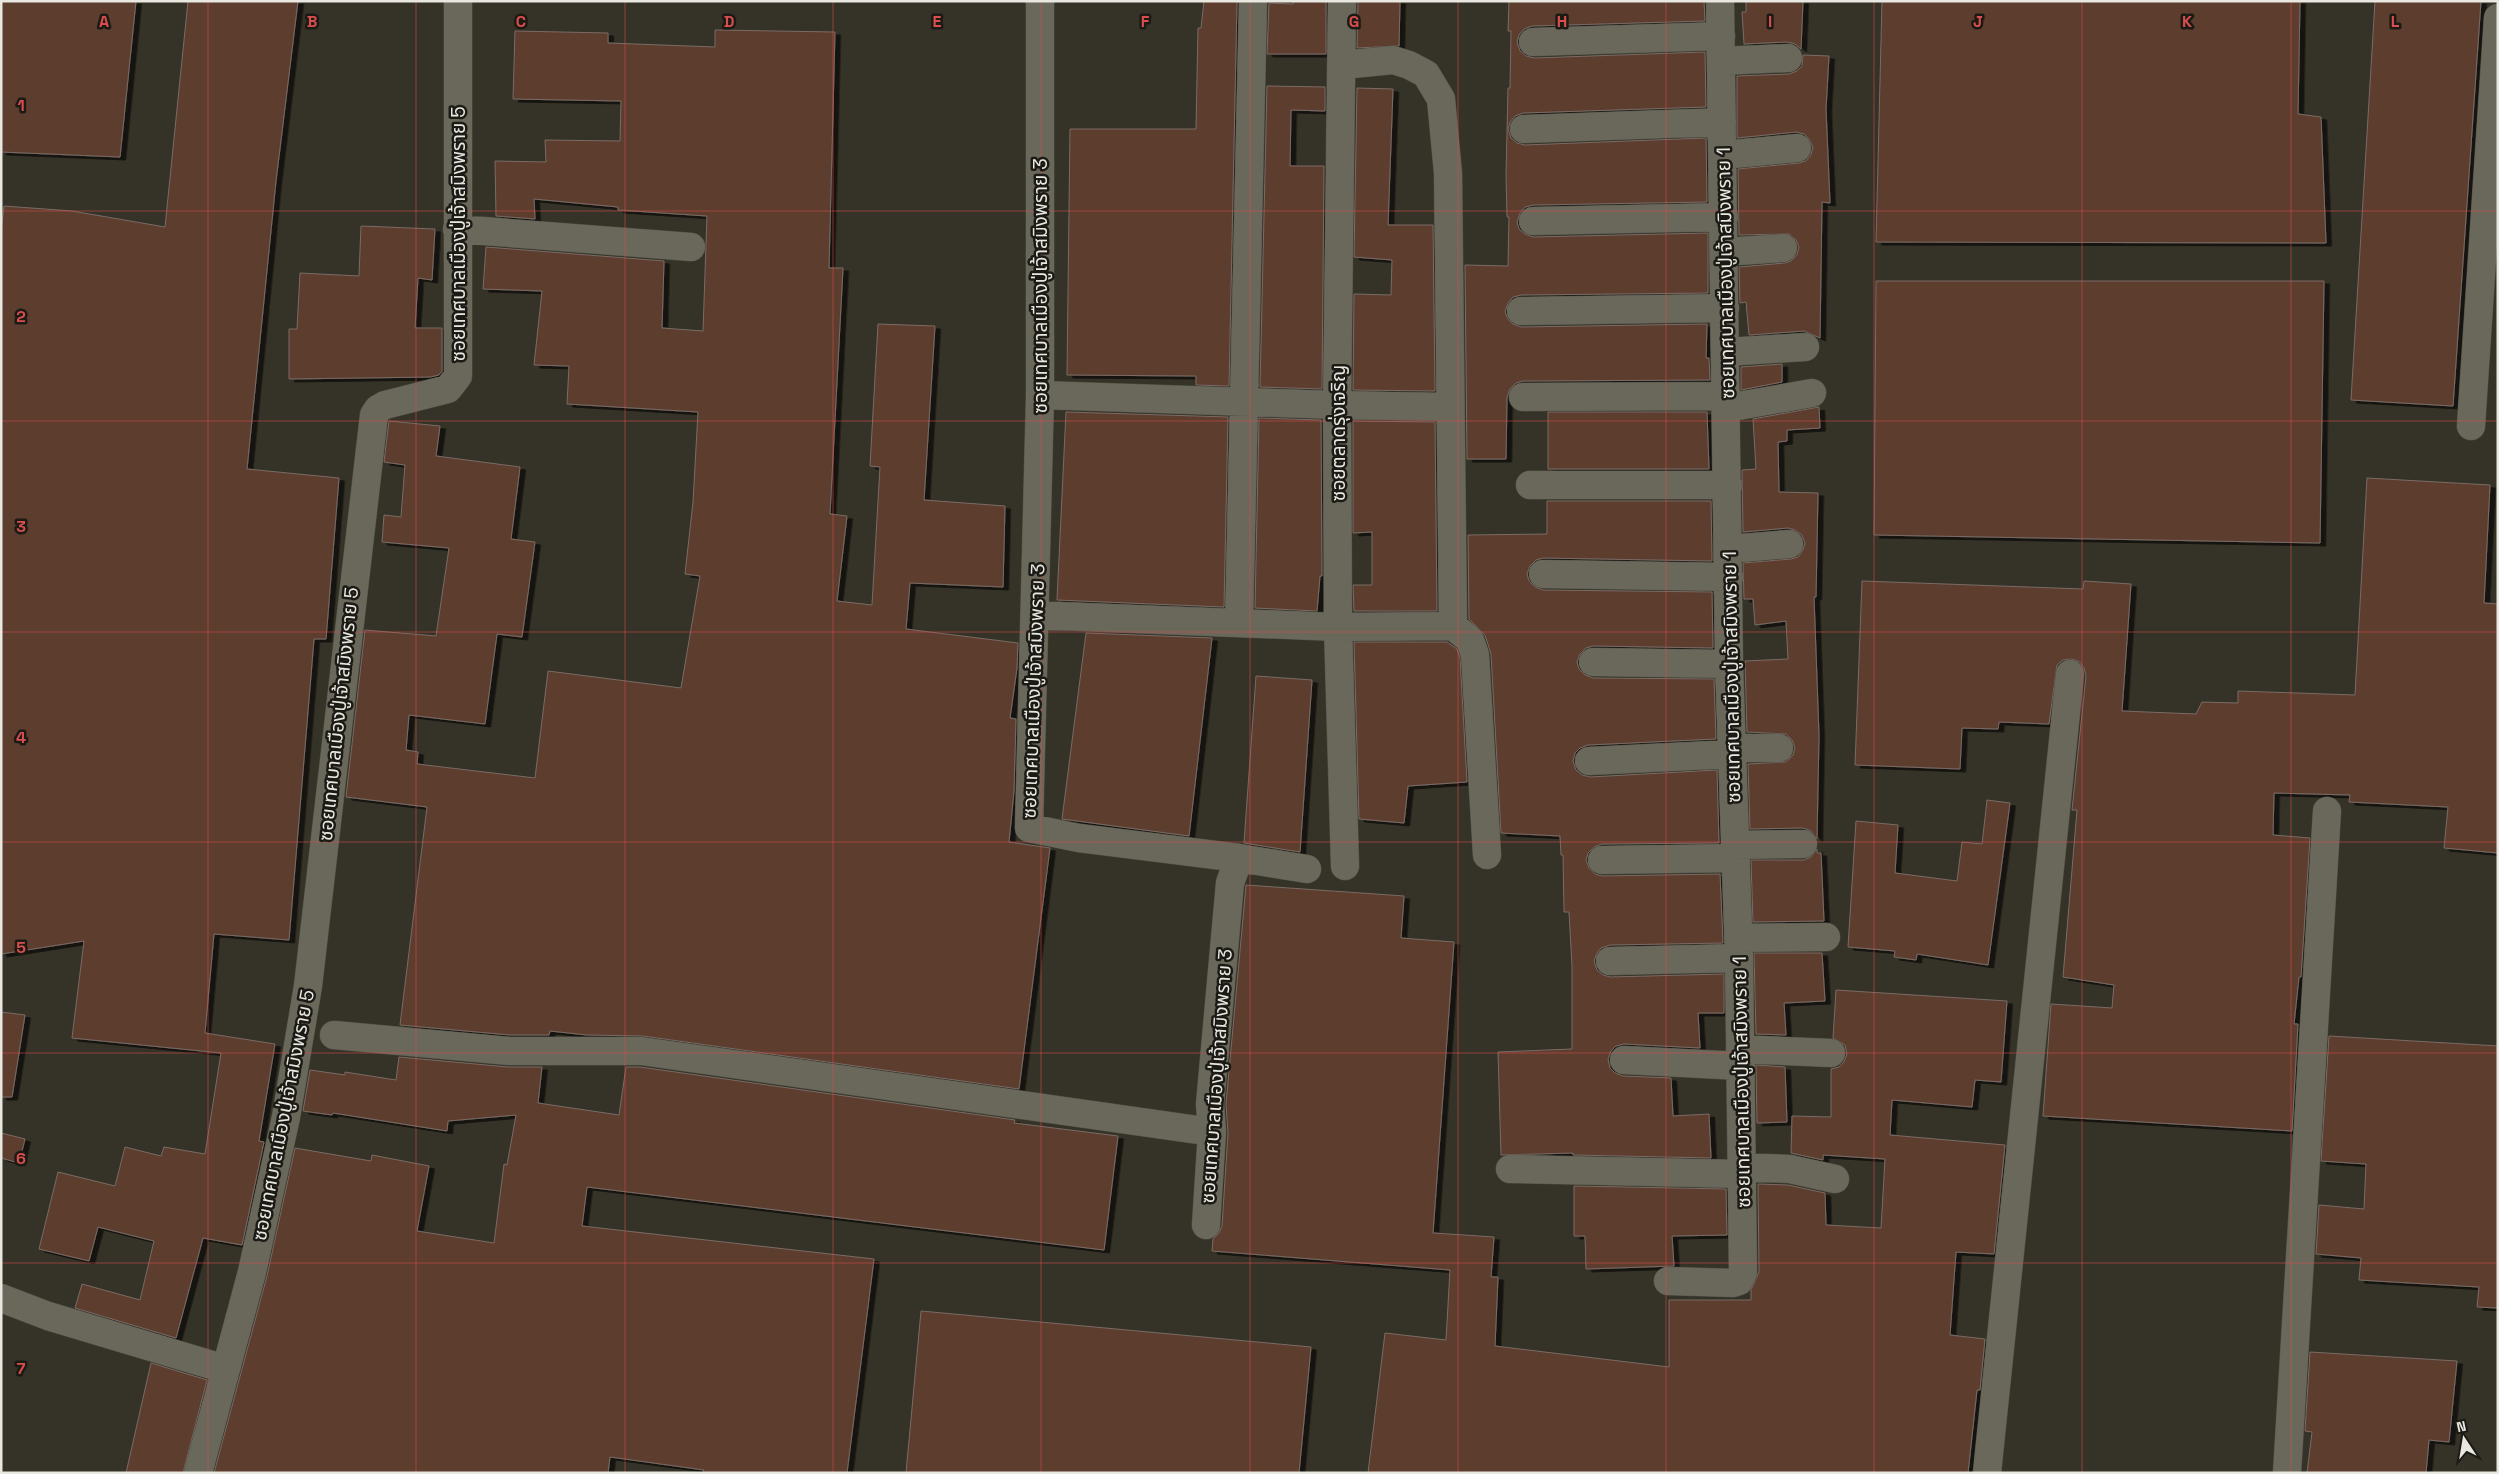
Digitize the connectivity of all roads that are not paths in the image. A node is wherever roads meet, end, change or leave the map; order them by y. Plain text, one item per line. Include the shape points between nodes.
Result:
1 (458, 1) edge
2 (1040, 1) edge
3 (1253, 1) edge
4 (1342, 1) edge
5 (1720, 1) edge
6 (2498, 18) edge
7 (1534, 42) dead end
8 (1721, 49) junction
9 (1788, 58) dead end
10 (1342, 65) junction
11 (1722, 122) junction
12 (1524, 129) dead end
13 (1797, 148) dead end
14 (1723, 155) junction
15 (1724, 217) junction
16 (1533, 221) dead end
17 (457, 229) junction
18 (691, 247) dead end
19 (1783, 248) dead end
20 (1724, 252) junction
21 (1725, 308) junction
22 (1521, 311) dead end
23 (1804, 347) dead end
24 (1726, 352) junction
25 (1812, 393) dead end
26 (1040, 395) junction
27 (1522, 397) dead end
28 (1245, 402) junction
29 (1727, 402) junction
30 (1337, 405) junction
31 (1450, 407) junction
32 (2472, 426) dead end
33 (1728, 484) junction
34 (1530, 486) dead end
35 (1789, 544) dead end
36 (1729, 549) junction
37 (1543, 574) dead end
38 (1729, 577) junction
39 (1035, 615) junction
40 (1239, 623) junction
41 (1338, 626) junction
42 (1454, 626) junction
43 (1593, 662) dead end
44 (1730, 664) junction
45 (2070, 674) dead end
46 (1779, 748) dead end
47 (1732, 751) junction
48 (1589, 761) dead end
49 (2327, 811) dead end
50 (1803, 844) dead end
51 (1736, 852) junction
52 (1487, 855) dead end
53 (1239, 858) junction
54 (1602, 860) dead end
55 (1345, 866) dead end
56 (1307, 869) dead end
57 (1826, 937) dead end
58 (1739, 948) junction
59 (1610, 961) dead end
60 (334, 1035) dead end
61 (1830, 1053) dead end
62 (1740, 1057) junction
63 (1624, 1060) dead end
64 (1212, 1132) junction
65 (1510, 1170) dead end
66 (1742, 1171) junction
67 (1834, 1179) dead end
68 (1206, 1225) dead end
69 (1668, 1282) dead end
70 (1, 1298) edge
71 (225, 1369) junction
72 (198, 1473) edge
73 (1987, 1473) edge
74 (2287, 1473) edge

1 - 17 street, ซอยเทศบาลเมืองปู่เจ้าสมิงพราย 5
2 - 26 street, ซอยเทศบาลเมืองปู่เจ้าสมิงพราย 3
3 - 28 street
4 - 10 street, ซอยตลาดรุ่งเจริญ
5 - 8 street, ซอยเทศบาลเมืองปู่เจ้าสมิงพราย 1
6 - 32 street
7 - 8 street
8 - 9 street
8 - 11 street, ซอยเทศบาลเมืองปู่เจ้าสมิงพราย 1
10 - 30 street, ซอยตลาดรุ่งเจริญ
10 - 31 street via 1393,60 1409,65 1426,74 1441,99 1448,173
11 - 12 street
11 - 14 street, ซอยเทศบาลเมืองปู่เจ้าสมิงพราย 1
13 - 14 street
14 - 15 street, ซอยเทศบาลเมืองปู่เจ้าสมิงพราย 1
15 - 16 street
15 - 20 street, ซอยเทศบาลเมืองปู่เจ้าสมิงพราย 1
17 - 18 street
17 - 71 street, ซอยเทศบาลเมืองปู่เจ้าสมิงพราย 5 via 458,376 448,389 385,405 374,415 308,986 286,1118 252,1272
19 - 20 street
20 - 21 street, ซอยเทศบาลเมืองปู่เจ้าสมิงพราย 1
21 - 22 street
21 - 24 street, ซอยเทศบาลเมืองปู่เจ้าสมิงพราย 1
23 - 24 street
24 - 29 street, ซอยเทศบาลเมืองปู่เจ้าสมิงพราย 1
25 - 29 street
26 - 28 street
26 - 39 street, ซอยเทศบาลเมืองปู่เจ้าสมิงพราย 3
27 - 29 street
28 - 30 street
28 - 40 street
29 - 33 street, ซอยเทศบาลเมืองปู่เจ้าสมิงพราย 1
30 - 31 street
30 - 41 street, ซอยตลาดรุ่งเจริญ
31 - 42 street
33 - 34 street
33 - 36 street, ซอยเทศบาลเมืองปู่เจ้าสมิงพราย 1
35 - 36 street
36 - 38 street, ซอยเทศบาลเมืองปู่เจ้าสมิงพราย 1
37 - 38 street
38 - 44 street, ซอยเทศบาลเมืองปู่เจ้าสมิงพราย 1
39 - 40 street
39 - 53 street, ซอยเทศบาลเมืองปู่เจ้าสมิงพราย 3 via 1029,828 1079,838
40 - 41 street
41 - 42 street
41 - 55 street, ซอยตลาดรุ่งเจริญ
42 - 52 street via 1470,640 1475,655
43 - 44 street
44 - 47 street, ซอยเทศบาลเมืองปู่เจ้าสมิงพราย 1
45 - 73 street
46 - 47 street
47 - 48 street
47 - 51 street, ซอยเทศบาลเมืองปู่เจ้าสมิงพราย 1
49 - 74 street
50 - 51 street
51 - 54 street
51 - 58 street, ซอยเทศบาลเมืองปู่เจ้าสมิงพราย 1
53 - 56 street
53 - 64 street, ซอยเทศบาลเมืองปู่เจ้าสมิงพราย 3 via 1230,883 1210,1104
57 - 58 street
58 - 59 street
58 - 62 street, ซอยเทศบาลเมืองปู่เจ้าสมิงพราย 1
60 - 64 street via 509,1051 641,1051
61 - 62 street
62 - 63 street
62 - 66 street, ซอยเทศบาลเมืองปู่เจ้าสมิงพราย 1
64 - 68 street, ซอยเทศบาลเมืองปู่เจ้าสมิงพราย 3
65 - 66 street
66 - 67 street via 1790,1169
66 - 69 street, ซอยเทศบาลเมืองปู่เจ้าสมิงพราย 1 via 1742,1277 1733,1283
70 - 71 street via 48,1316
71 - 72 street, ซอยเทศบาลเมืองปู่เจ้าสมิงพราย 5

